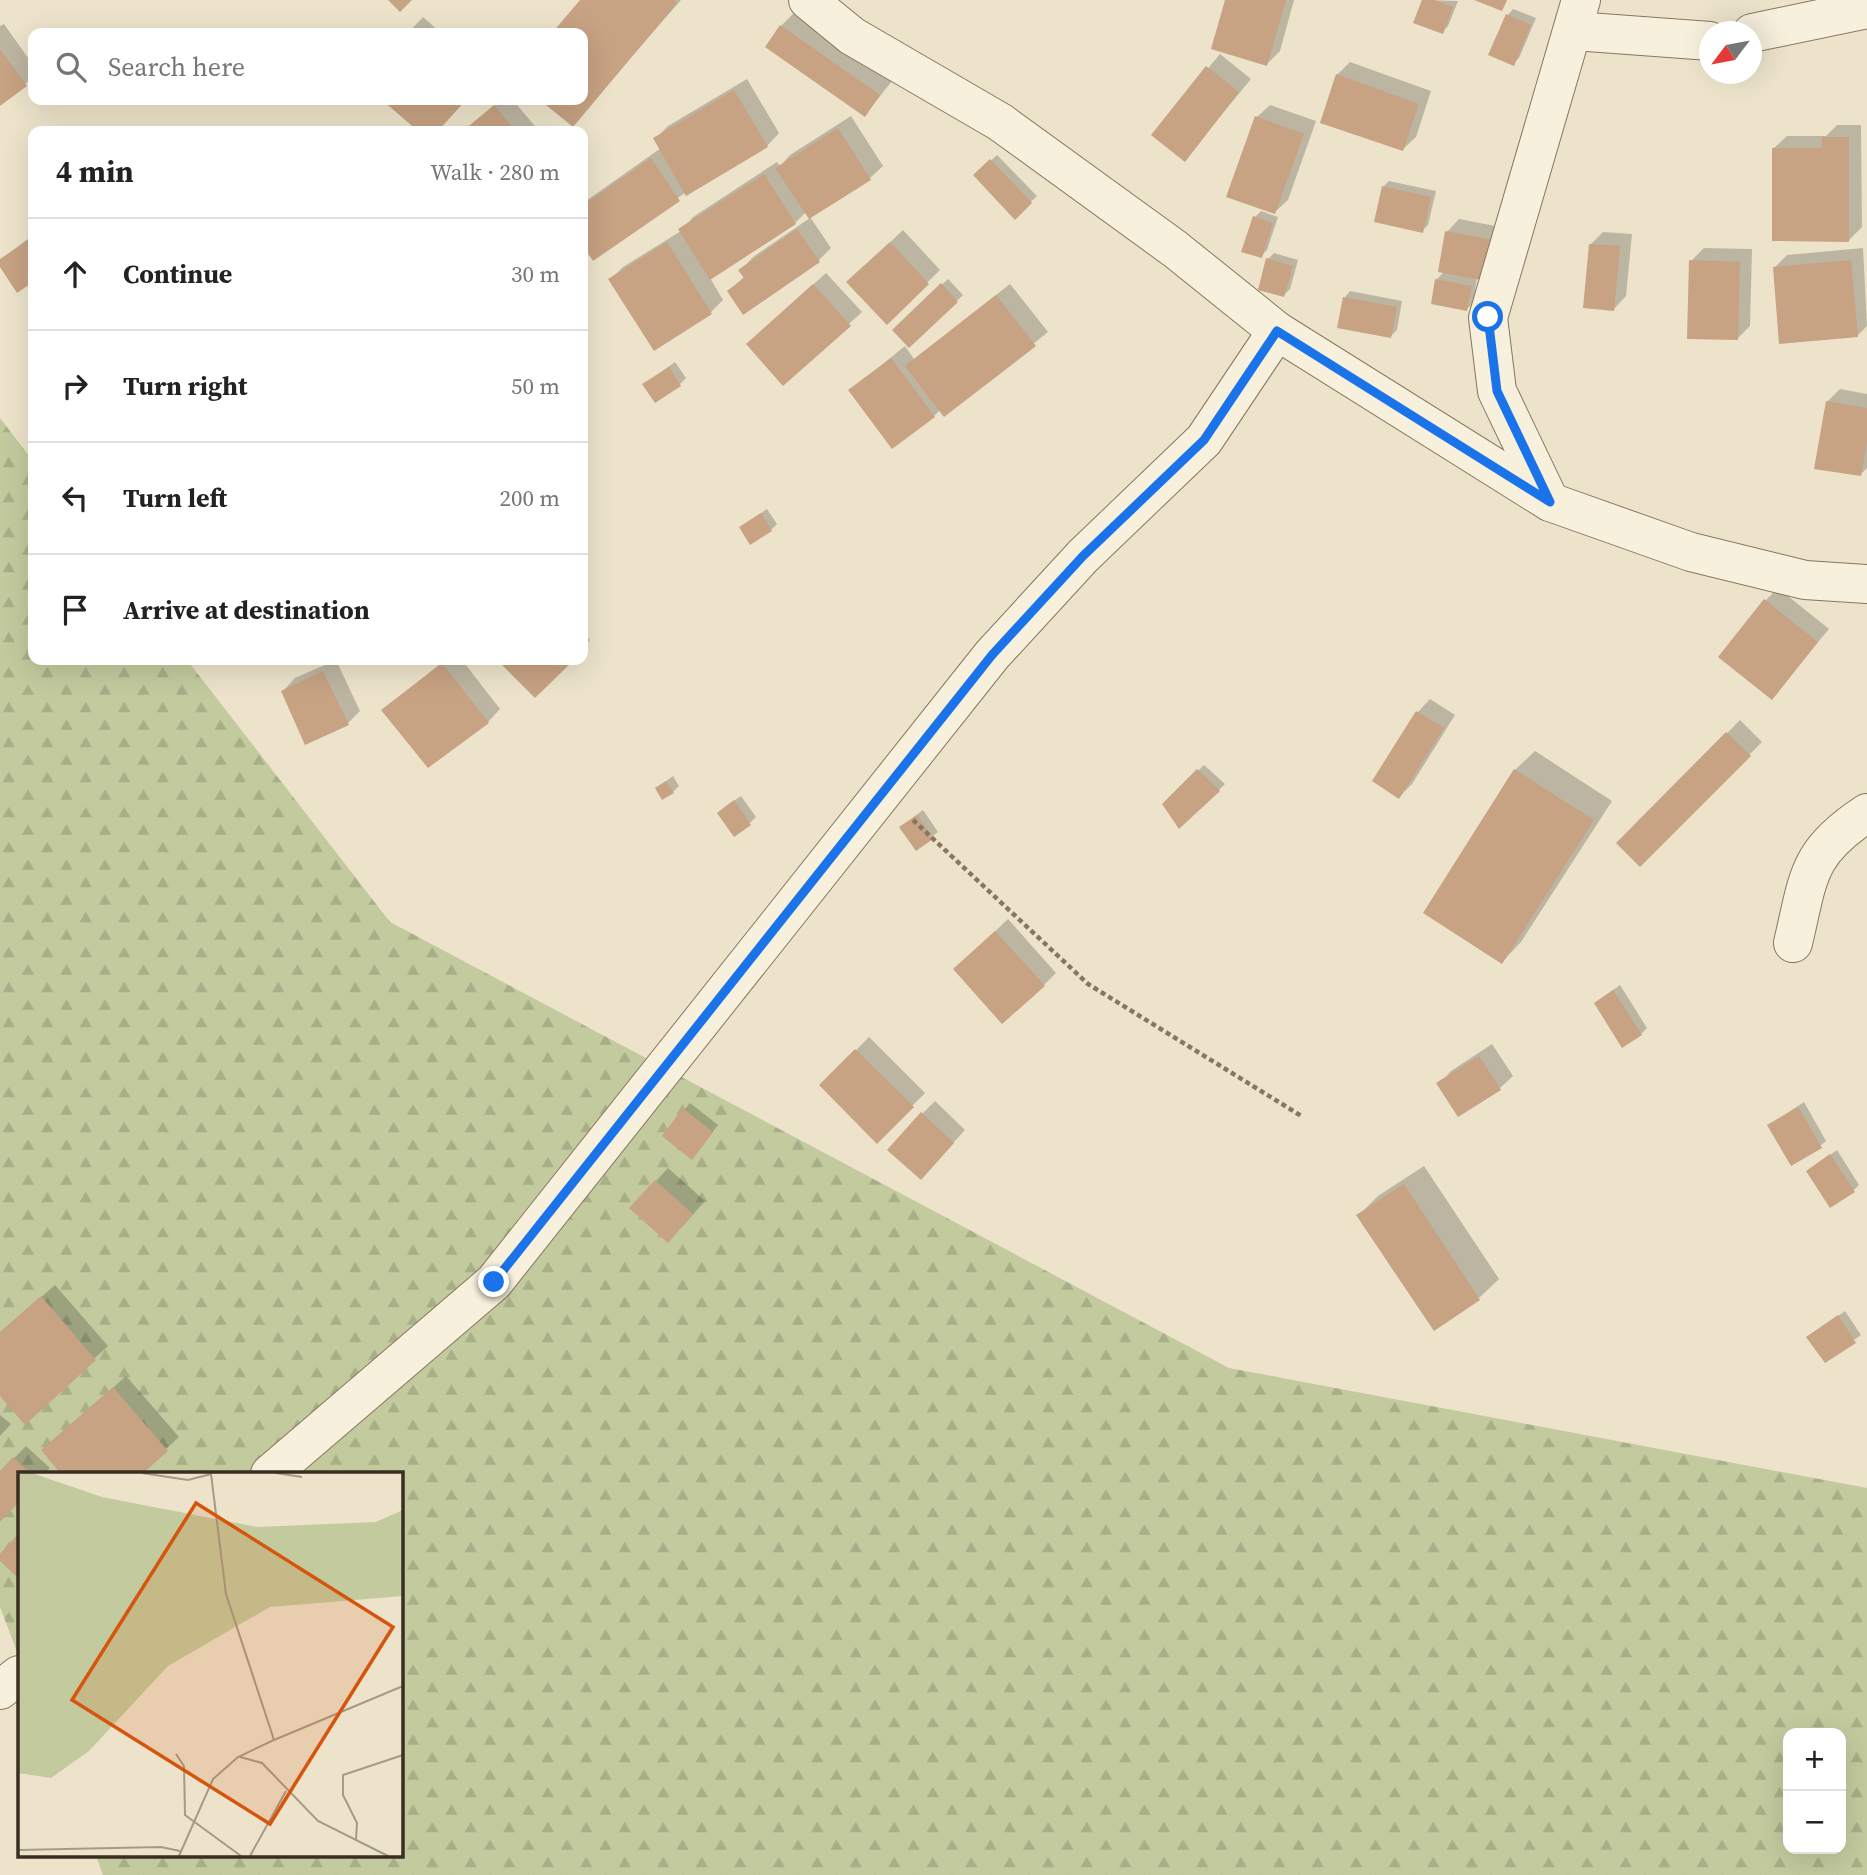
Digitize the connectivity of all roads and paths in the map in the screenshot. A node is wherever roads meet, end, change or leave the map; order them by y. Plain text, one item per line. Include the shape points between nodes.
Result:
1 (808, 0) edge
2 (1867, 9) edge
3 (1578, 16) edge
4 (1762, 31) edge
5 (1699, 39) edge
6 (1277, 331) junction
7 (1550, 502) junction
8 (1867, 584) edge
9 (882, 790) junction
10 (1867, 813) edge
11 (1793, 943) dead end
12 (1303, 1117) dead end
13 (272, 1472) edge
14 (18, 1676) edge
15 (0, 1690) edge

1 - 6 street via 852,36 1000,122 1175,249
2 - 4 street
3 - 5 street
3 - 7 street via 1488,317 1497,391
6 - 7 street
6 - 9 street via 1204,440 1083,556 1010,635
7 - 8 street via 1691,552 1805,580
9 - 12 path via 1088,984
9 - 13 street via 494,1282
10 - 11 street via 1842,829 1820,852 1809,874
14 - 15 street

